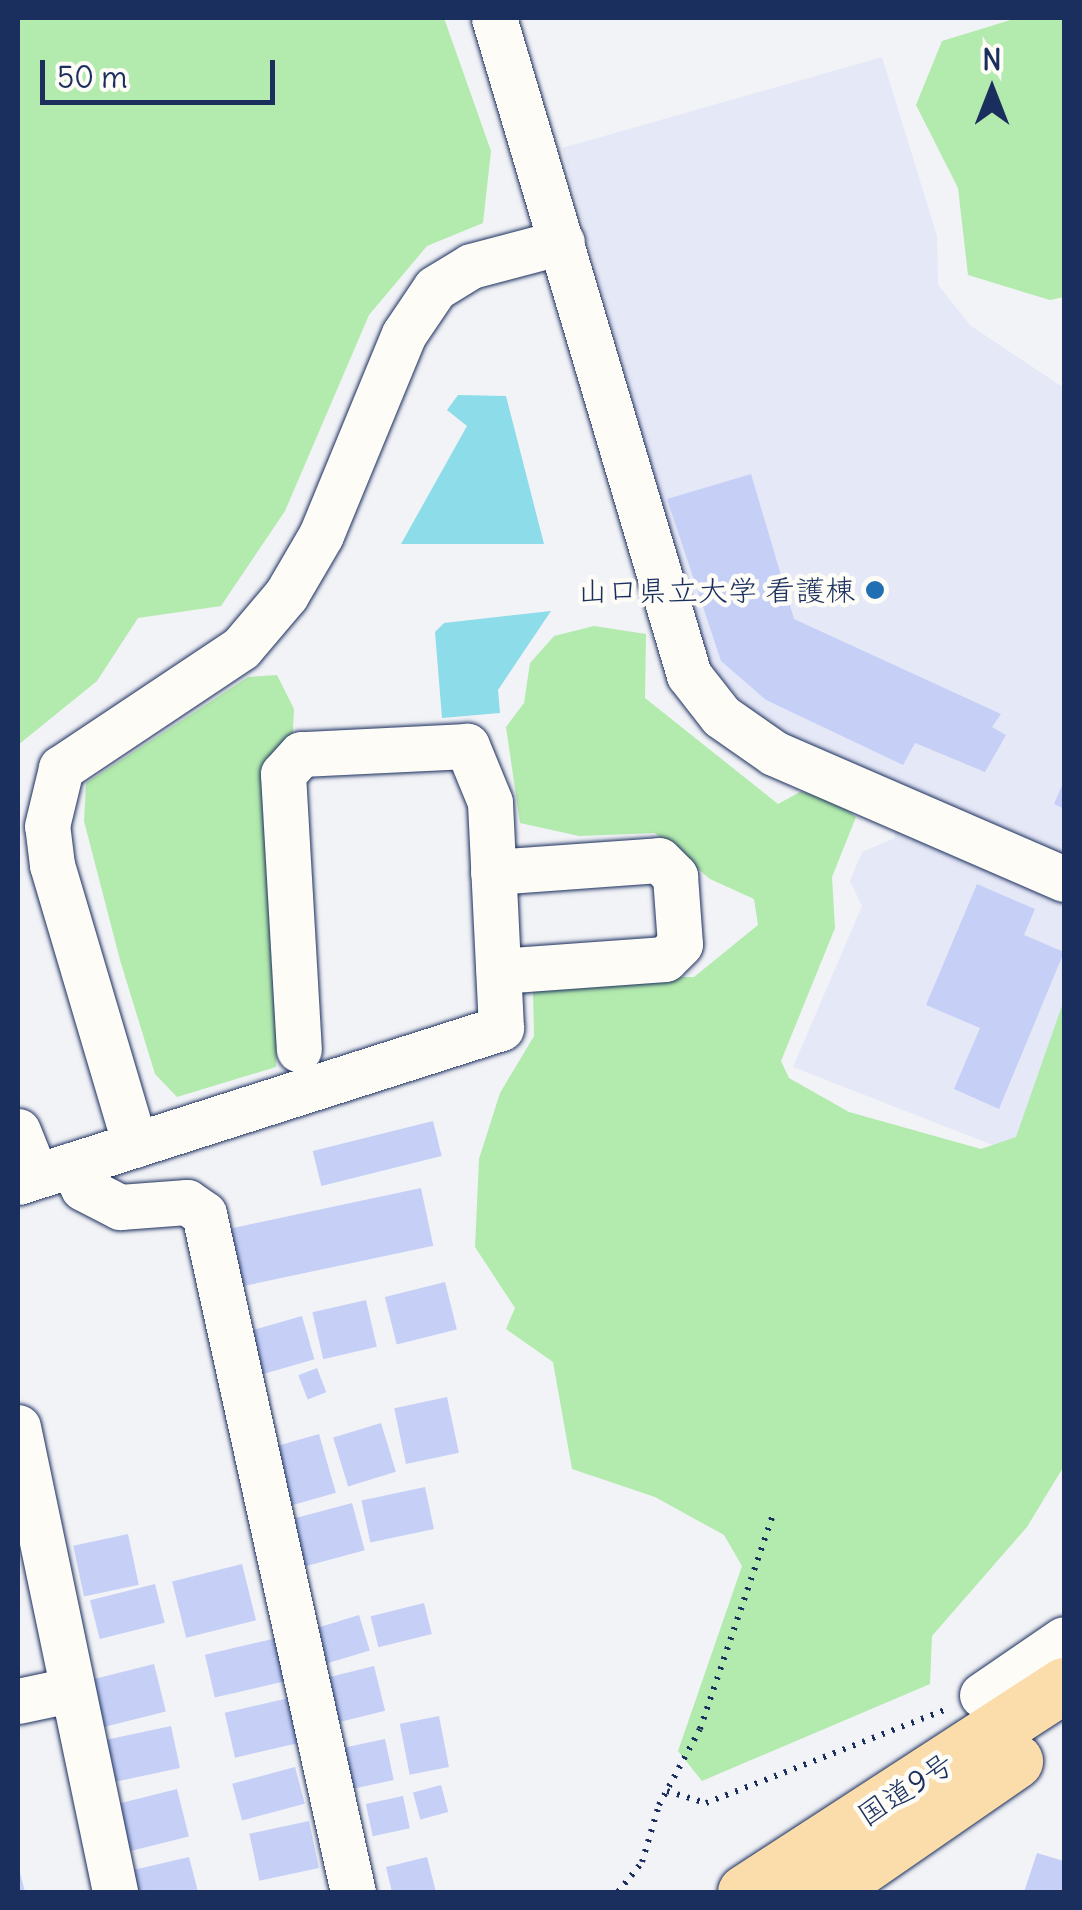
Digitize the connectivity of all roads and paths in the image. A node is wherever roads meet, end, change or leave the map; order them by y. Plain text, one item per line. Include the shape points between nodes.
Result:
1 (494, 18) edge
2 (562, 242) junction
3 (493, 872) junction
4 (1064, 878) edge
5 (498, 971) junction
6 (299, 1050) dead end
7 (18, 1131) edge
8 (136, 1144) junction
9 (41, 1174) edge
10 (18, 1428) edge
11 (774, 1512) dead end
12 (31, 1546) edge
13 (1064, 1639) edge
14 (1064, 1685) edge
15 (70, 1690) junction
16 (982, 1696) joint
17 (18, 1701) edge
18 (1064, 1730) edge
19 (667, 1791) junction
20 (115, 1892) edge
21 (353, 1892) edge
22 (618, 1892) edge
23 (745, 1892) edge
24 (825, 1892) edge

1 - 2 street
2 - 4 street via 667,608 700,688 774,754
2 - 8 street via 471,266 434,288 404,334 321,536 286,595 228,658 61,768 47,826 52,865
3 - 5 street
3 - 5 street via 660,860 676,876 680,944 664,960
3 - 6 street via 490,802 467,746 300,754 283,774
5 - 8 street via 501,1028
7 - 9 street
8 - 9 street
9 - 21 street via 120,1207 187,1202 204,1214
10 - 12 street
11 - 19 path via 700,1729
12 - 15 street
13 - 16 street
14 - 23 highway, 国道9号
15 - 17 street
15 - 20 street
16 - 19 path via 706,1803
18 - 24 highway, 国道9号
19 - 22 path via 642,1862

